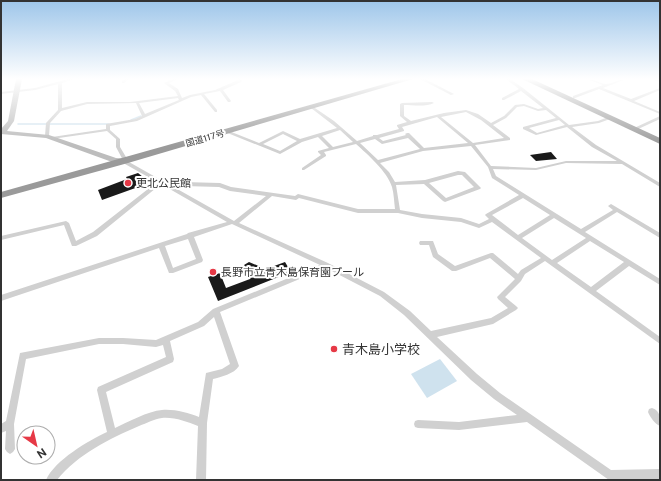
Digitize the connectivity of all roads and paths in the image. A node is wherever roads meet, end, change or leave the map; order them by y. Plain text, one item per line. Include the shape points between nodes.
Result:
1 (15, 101) edge
2 (60, 101) edge
3 (143, 101) edge
4 (173, 101) edge
5 (208, 101) edge
6 (331, 101) edge
7 (538, 101) edge
8 (574, 101) edge
9 (583, 101) edge
10 (631, 101) edge
11 (137, 102) junction
12 (432, 102) dead end
13 (312, 107) junction
14 (548, 109) junction
15 (60, 110) junction
16 (216, 111) dead end
17 (660, 113) edge
18 (144, 116) junction
19 (439, 117) junction
20 (660, 117) edge
21 (609, 118) junction
22 (559, 119) junction
23 (409, 122) junction
24 (490, 125) junction
25 (568, 126) junction
26 (636, 128) junction
27 (339, 129) junction
28 (108, 130) junction
29 (402, 130) junction
30 (2, 132) edge
31 (227, 132) junction
32 (319, 135) junction
33 (375, 136) junction
34 (409, 136) junction
35 (660, 136) edge
36 (49, 137) junction
37 (300, 141) junction
38 (660, 141) edge
39 (355, 142) junction
40 (260, 144) junction
41 (472, 144) junction
42 (332, 149) junction
43 (423, 150) junction
44 (125, 161) junction
45 (377, 162) junction
46 (624, 163) junction
47 (490, 167) junction
48 (304, 168) dead end
49 (160, 182) junction
50 (425, 182) junction
51 (393, 184) junction
52 (660, 185) edge
53 (176, 190) junction
54 (1, 194) edge
55 (272, 194) junction
56 (523, 195) junction
57 (611, 206) dead end
58 (617, 210) junction
59 (398, 211) junction
60 (555, 215) junction
61 (493, 220) junction
62 (234, 222) junction
63 (581, 232) junction
64 (190, 235) junction
65 (659, 235) edge
66 (1, 238) edge
67 (518, 238) junction
68 (590, 238) junction
69 (422, 243) dead end
70 (161, 245) junction
71 (545, 258) junction
72 (628, 262) junction
73 (552, 263) junction
74 (326, 265) junction
75 (519, 279) junction
76 (660, 282) edge
77 (591, 291) junction
78 (1, 298) edge
79 (216, 311) junction
80 (429, 335) junction
81 (166, 340) junction
82 (660, 341) edge
83 (652, 412) dead end
84 (528, 418) junction
85 (660, 422) edge
86 (204, 423) junction
87 (418, 424) dead end
88 (5, 426) edge
89 (112, 434) junction
90 (10, 449) dead end
91 (660, 474) edge
92 (613, 478) edge
93 (51, 480) edge
94 (201, 480) edge

1 - 30 street via 11,121
2 - 15 street
3 - 11 street
4 - 18 street
5 - 16 street
6 - 13 highway, 国道117号
7 - 14 street
8 - 21 highway
9 - 26 highway
10 - 17 street
11 - 15 street via 87,103
11 - 18 street
12 - 23 street via 402,104 402,116
13 - 27 street
13 - 31 highway, 国道117号
14 - 22 street
14 - 24 street via 516,106 505,117
15 - 36 street via 48,125
18 - 28 street via 108,125
19 - 23 street
19 - 24 street via 466,111
19 - 41 street
20 - 26 street
21 - 25 street via 599,122
21 - 26 highway
22 - 25 street
22 - 25 street via 526,128 536,134
23 - 29 street via 399,126
24 - 41 street via 508,139
25 - 46 street via 594,146
26 - 35 highway
26 - 38 highway
27 - 32 street
27 - 39 street
28 - 36 street
28 - 44 street via 118,140 118,147
29 - 33 street
29 - 34 street
30 - 36 street
31 - 40 street
31 - 44 highway, 国道117号
32 - 37 street
32 - 42 street
33 - 34 street via 382,143
33 - 39 street
34 - 43 street
36 - 44 street via 115,160
37 - 40 street via 283,132
37 - 40 street via 280,153
39 - 42 street
39 - 45 street
41 - 43 street
41 - 47 street
42 - 48 street via 320,152 324,155
43 - 45 street
44 - 49 street
44 - 54 highway, 国道117号
45 - 51 street
46 - 47 street via 566,162 536,169
46 - 52 street
47 - 56 street via 494,177
49 - 53 street
49 - 66 street via 95,234 74,244 66,222
50 - 50 street via 445,200 478,188 462,173
50 - 51 street
51 - 59 street
53 - 55 street via 183,184 193,183
53 - 62 street
55 - 59 street via 296,198 298,196 358,211
55 - 62 street
56 - 60 street
56 - 61 street via 488,215
57 - 58 street
58 - 63 street
58 - 65 street
59 - 61 street via 461,220 479,226
60 - 63 street
60 - 67 street
61 - 67 street
62 - 64 street
62 - 74 street
63 - 68 street
64 - 70 street
64 - 70 street via 200,260 171,271
67 - 71 street
68 - 72 street
68 - 73 street
69 - 75 street via 431,243 435,255 454,269 490,255
70 - 78 street
71 - 73 street
71 - 75 street via 523,272
72 - 76 street
72 - 77 street
73 - 77 street
74 - 79 street
74 - 80 street via 382,294 407,313
75 - 80 street via 500,297 514,308 494,321
77 - 82 street
79 - 81 street via 201,324
79 - 86 street via 235,366 223,373 209,376
80 - 84 street via 474,377
81 - 88 street via 156,344 99,342 23,356
81 - 89 street via 170,359 101,390
83 - 85 street
84 - 87 street via 459,426
84 - 92 street
86 - 89 street via 173,414 156,415
86 - 94 street
88 - 90 street
89 - 93 street via 83,450
91 - 92 street

